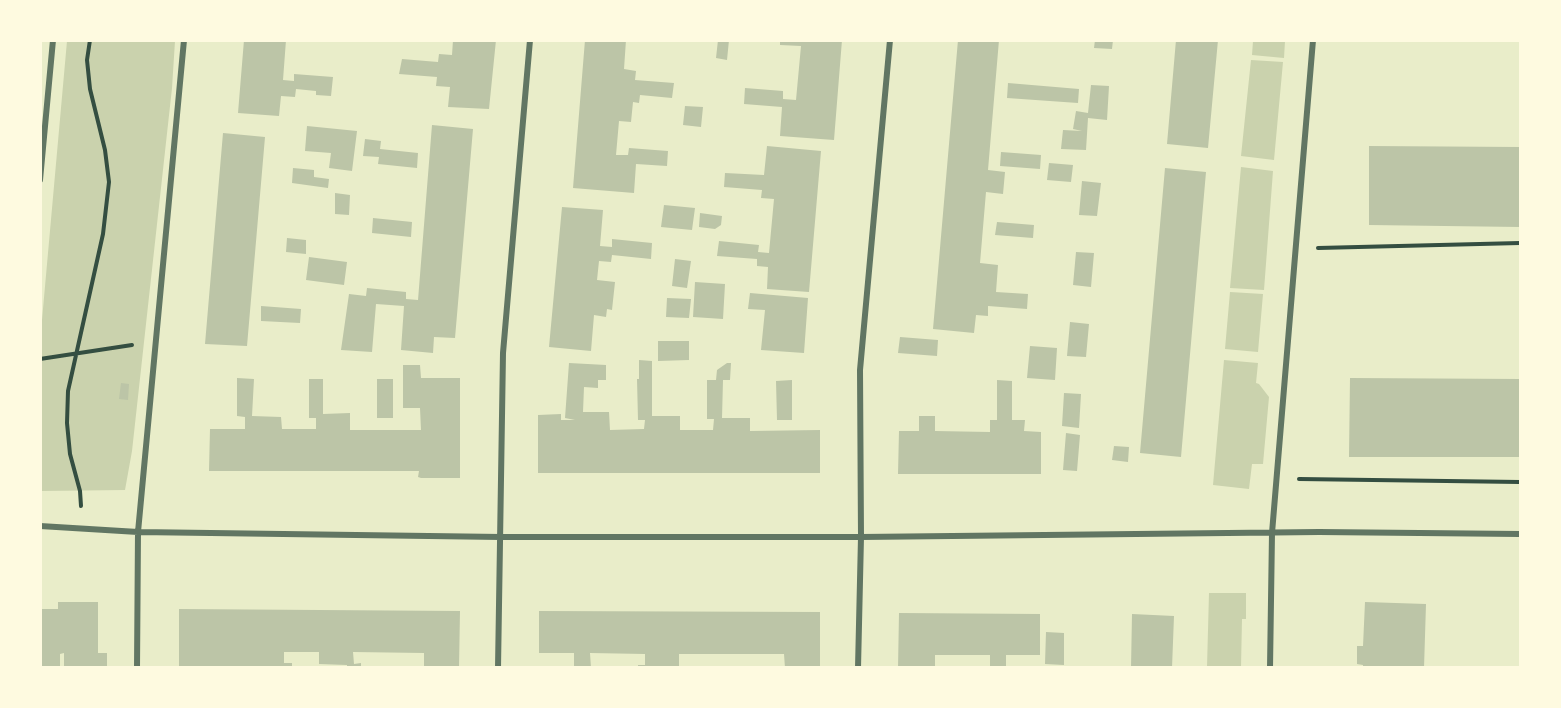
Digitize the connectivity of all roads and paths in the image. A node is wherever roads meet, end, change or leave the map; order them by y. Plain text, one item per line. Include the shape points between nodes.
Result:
1 (53, 40) edge
2 (90, 40) edge
3 (184, 40) edge
4 (530, 40) edge
5 (890, 40) edge
6 (1313, 40) edge
7 (40, 180) edge
8 (1521, 243) edge
9 (1296, 248) junction
10 (157, 341) junction
11 (78, 353) junction
12 (40, 359) edge
13 (1277, 479) junction
14 (1521, 482) edge
15 (40, 526) edge
16 (83, 527) junction
17 (138, 532) junction
18 (1272, 533) junction
19 (1521, 534) edge
20 (501, 537) junction
21 (861, 537) junction
22 (137, 668) edge
23 (498, 668) edge
24 (858, 668) edge
25 (1270, 668) edge

1 - 7 street
2 - 11 path via 90,89 109,183 103,234
3 - 10 street
4 - 20 street via 503,352
5 - 21 street via 860,370
6 - 9 street
8 - 9 path
9 - 13 street
10 - 11 path
10 - 17 street
11 - 12 path
11 - 16 path via 68,391 67,423
13 - 14 path
13 - 18 street
15 - 16 street
16 - 17 street
17 - 20 street
17 - 22 street
18 - 19 street
18 - 21 street
18 - 25 street
20 - 21 street
20 - 23 street
21 - 24 street

